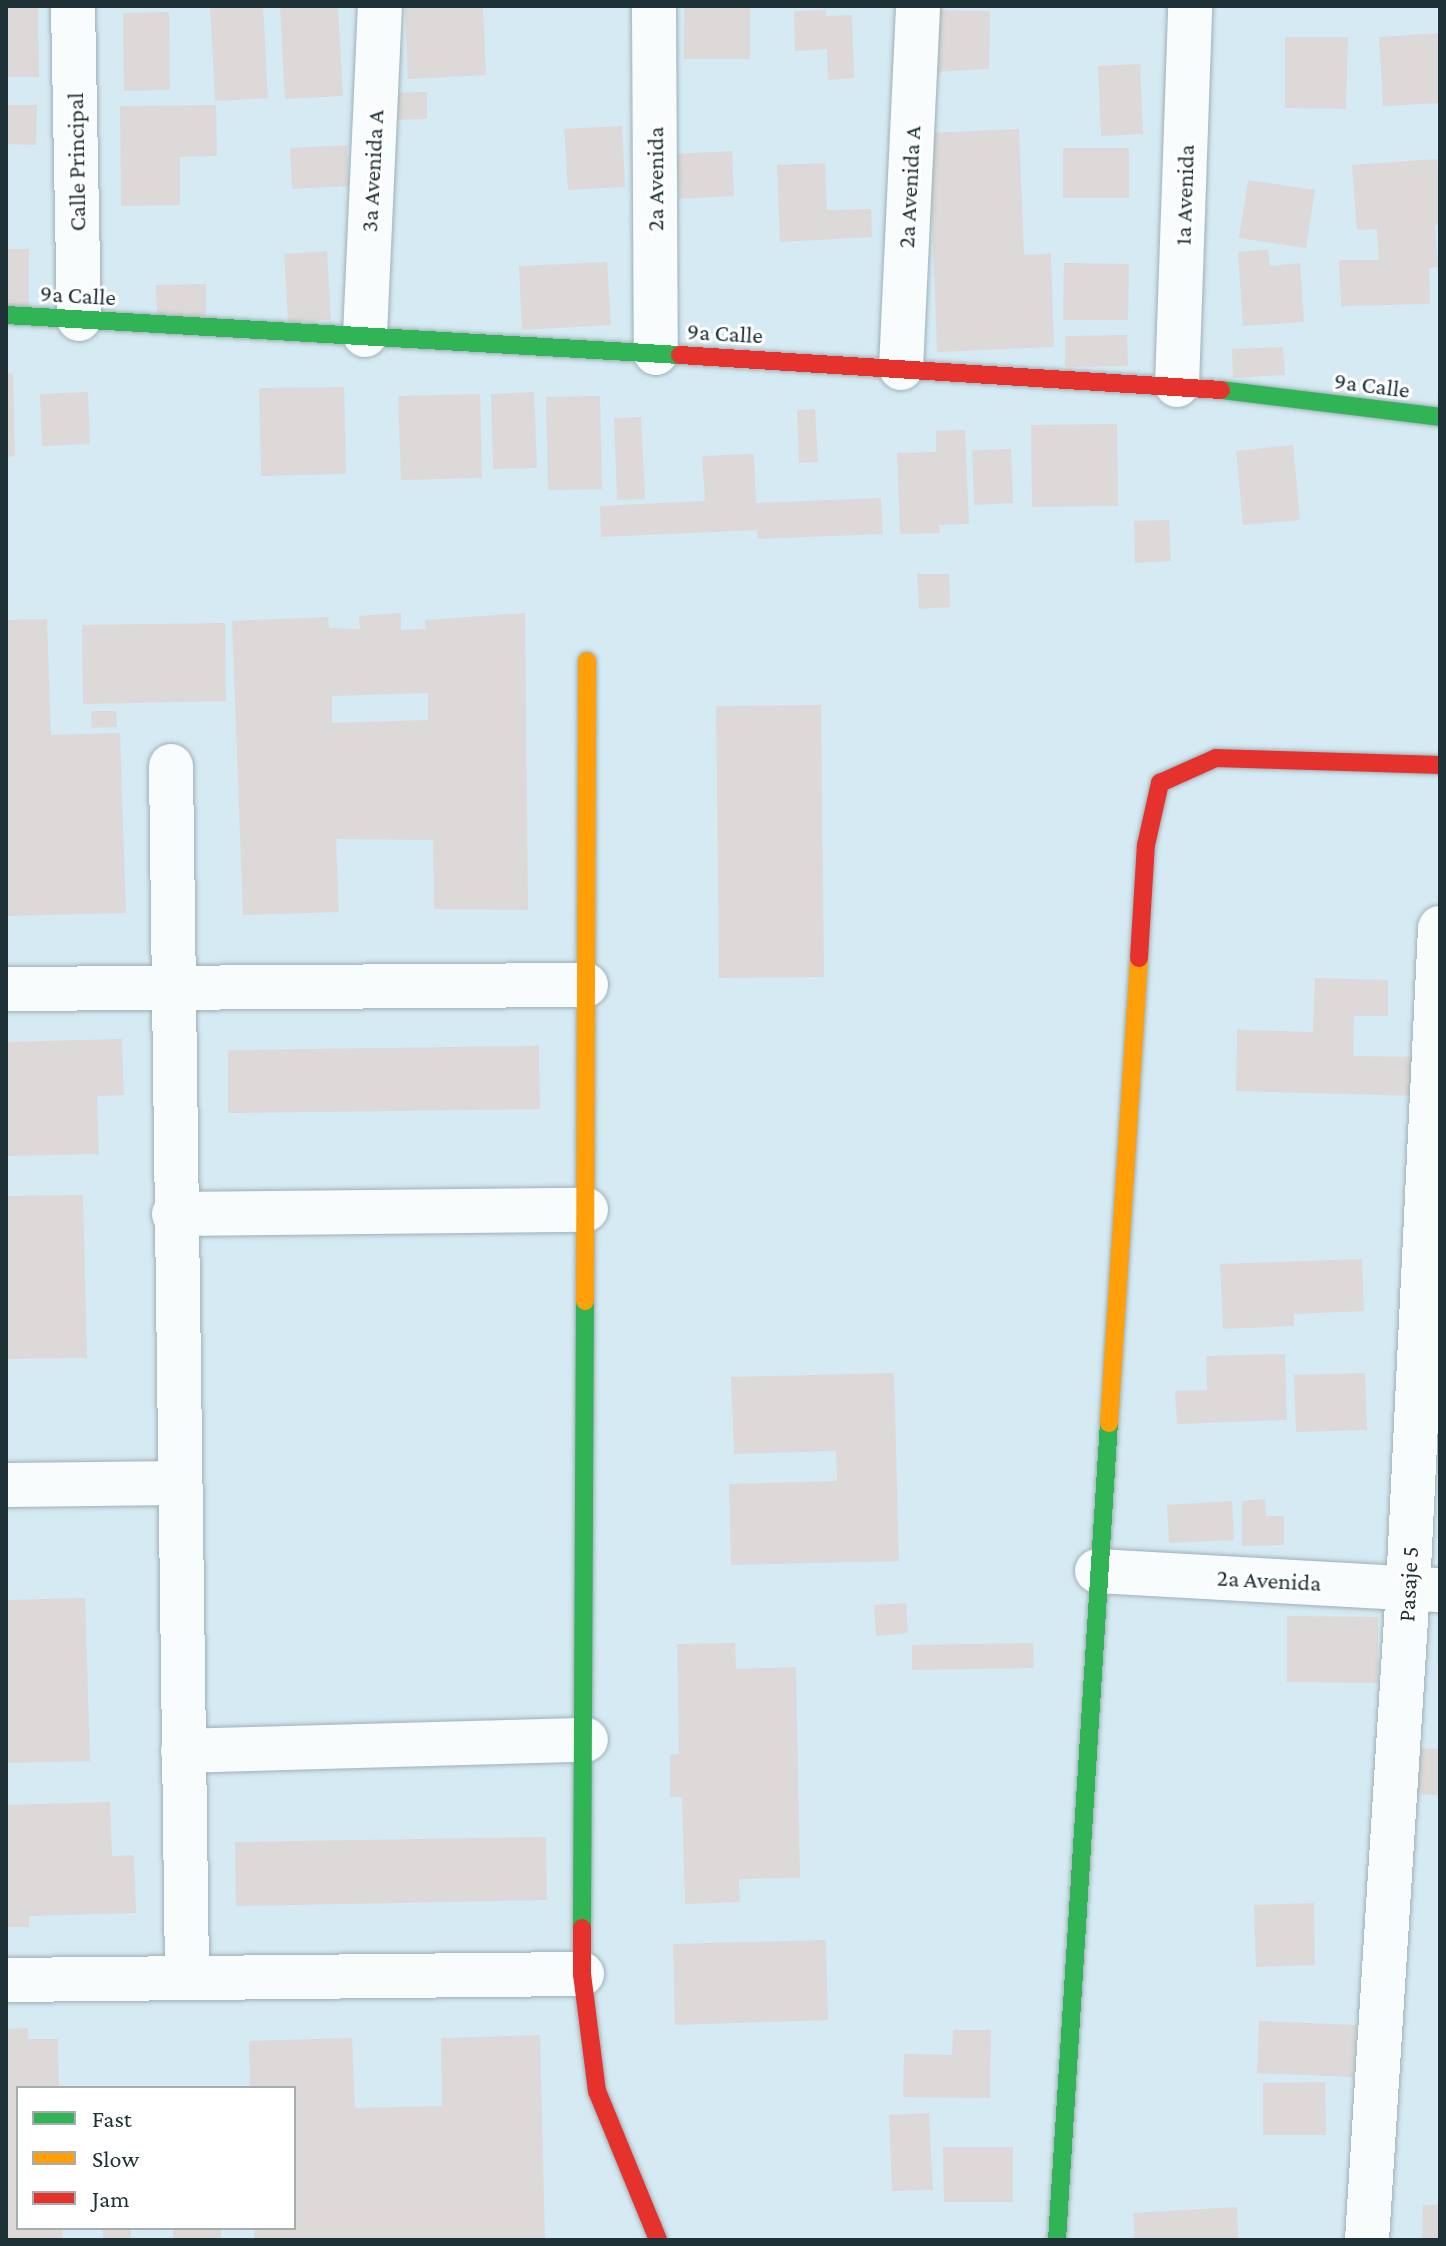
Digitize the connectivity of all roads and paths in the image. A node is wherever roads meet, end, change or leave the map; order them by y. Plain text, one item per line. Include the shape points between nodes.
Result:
1 (73, 6) edge
2 (380, 6) edge
3 (654, 6) edge
4 (918, 6) edge
5 (1190, 6) edge
6 (6, 315) edge
7 (79, 319) junction
8 (365, 335) junction
9 (656, 353) junction
10 (901, 368) junction
11 (1177, 385) junction
12 (1440, 417) edge
13 (587, 661) dead end
14 (1440, 765) edge
15 (171, 766) dead end
16 (1440, 928) edge
17 (586, 985) junction
18 (172, 988) junction
19 (6, 989) edge
20 (586, 1210) junction
21 (174, 1214) junction
22 (178, 1483) junction
23 (6, 1485) edge
24 (1097, 1571) junction
25 (1424, 1589) edge
26 (586, 1740) junction
27 (183, 1751) junction
28 (582, 1974) junction
29 (187, 1978) junction
30 (6, 1980) edge
31 (658, 2240) edge
32 (1057, 2240) edge
33 (1367, 2240) edge

1 - 7 street, Calle Principal
2 - 8 street, 3a Avenida A
3 - 9 street, 2a Avenida
4 - 10 street, 2a Avenida A
5 - 11 street, 1a Avenida
6 - 7 street, 9a Calle
7 - 8 street, 9a Calle
8 - 9 street, 9a Calle
9 - 10 street, 9a Calle
10 - 11 street, 9a Calle
11 - 12 street, 9a Calle
13 - 17 street
14 - 24 street via 1216,758 1160,783 1146,845
15 - 18 street
16 - 25 street, Pasaje 5
17 - 18 street
17 - 20 street
18 - 19 street
18 - 21 street
20 - 21 street
20 - 26 street
21 - 22 street
22 - 23 street
22 - 27 street
24 - 25 street, 2a Avenida
24 - 32 street
25 - 33 street, Pasaje 5
26 - 27 street
26 - 28 street
27 - 29 street
28 - 29 street
28 - 31 street via 597,2091
29 - 30 street

